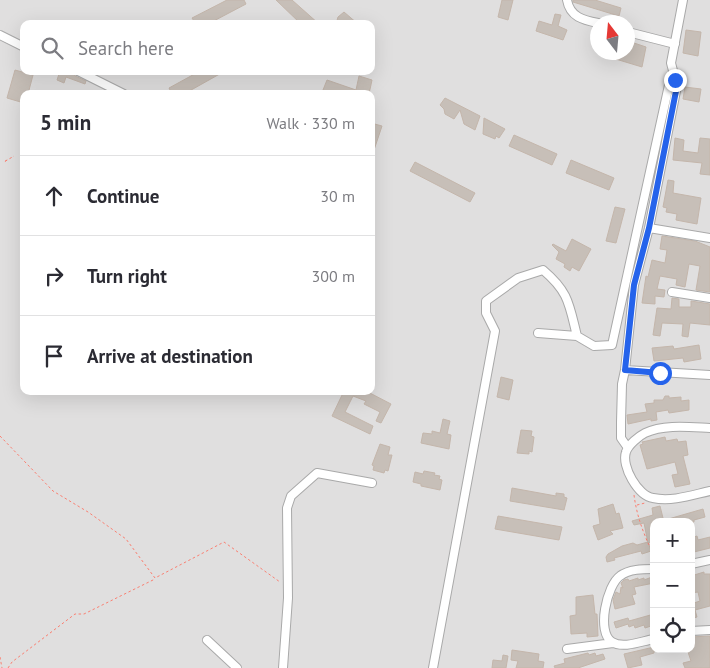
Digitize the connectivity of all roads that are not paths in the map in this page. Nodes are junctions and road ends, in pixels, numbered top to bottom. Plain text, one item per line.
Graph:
1 (567, 0) edge
2 (683, 0) edge
3 (590, 22) edge
4 (635, 34) edge
5 (0, 35) edge
6 (675, 44) junction
7 (20, 45) edge
8 (86, 75) edge
9 (669, 85) dead end
10 (116, 90) edge
11 (649, 228) junction
12 (710, 238) edge
13 (672, 292) dead end
14 (710, 298) edge
15 (538, 333) dead end
16 (577, 336) junction
17 (625, 370) junction
18 (710, 375) edge
19 (710, 428) edge
20 (628, 448) junction
21 (372, 482) dead end
22 (710, 491) edge
23 (710, 560) edge
24 (695, 563) edge
25 (650, 569) edge
26 (710, 630) edge
27 (695, 631) edge
28 (207, 640) dead end
29 (650, 640) edge
30 (613, 643) junction
31 (567, 649) dead end
32 (237, 668) edge
33 (283, 668) edge
34 (432, 668) edge

1 - 3 street
2 - 6 street
4 - 6 street
5 - 7 street
6 - 11 street
8 - 10 street
9 - 16 street
11 - 12 street
11 - 17 street
13 - 14 street
15 - 16 street
16 - 34 street
17 - 18 street
17 - 20 street
19 - 20 street
20 - 22 street
21 - 33 street
23 - 24 street
25 - 30 street
26 - 27 street
28 - 32 street
29 - 30 street
30 - 31 street

